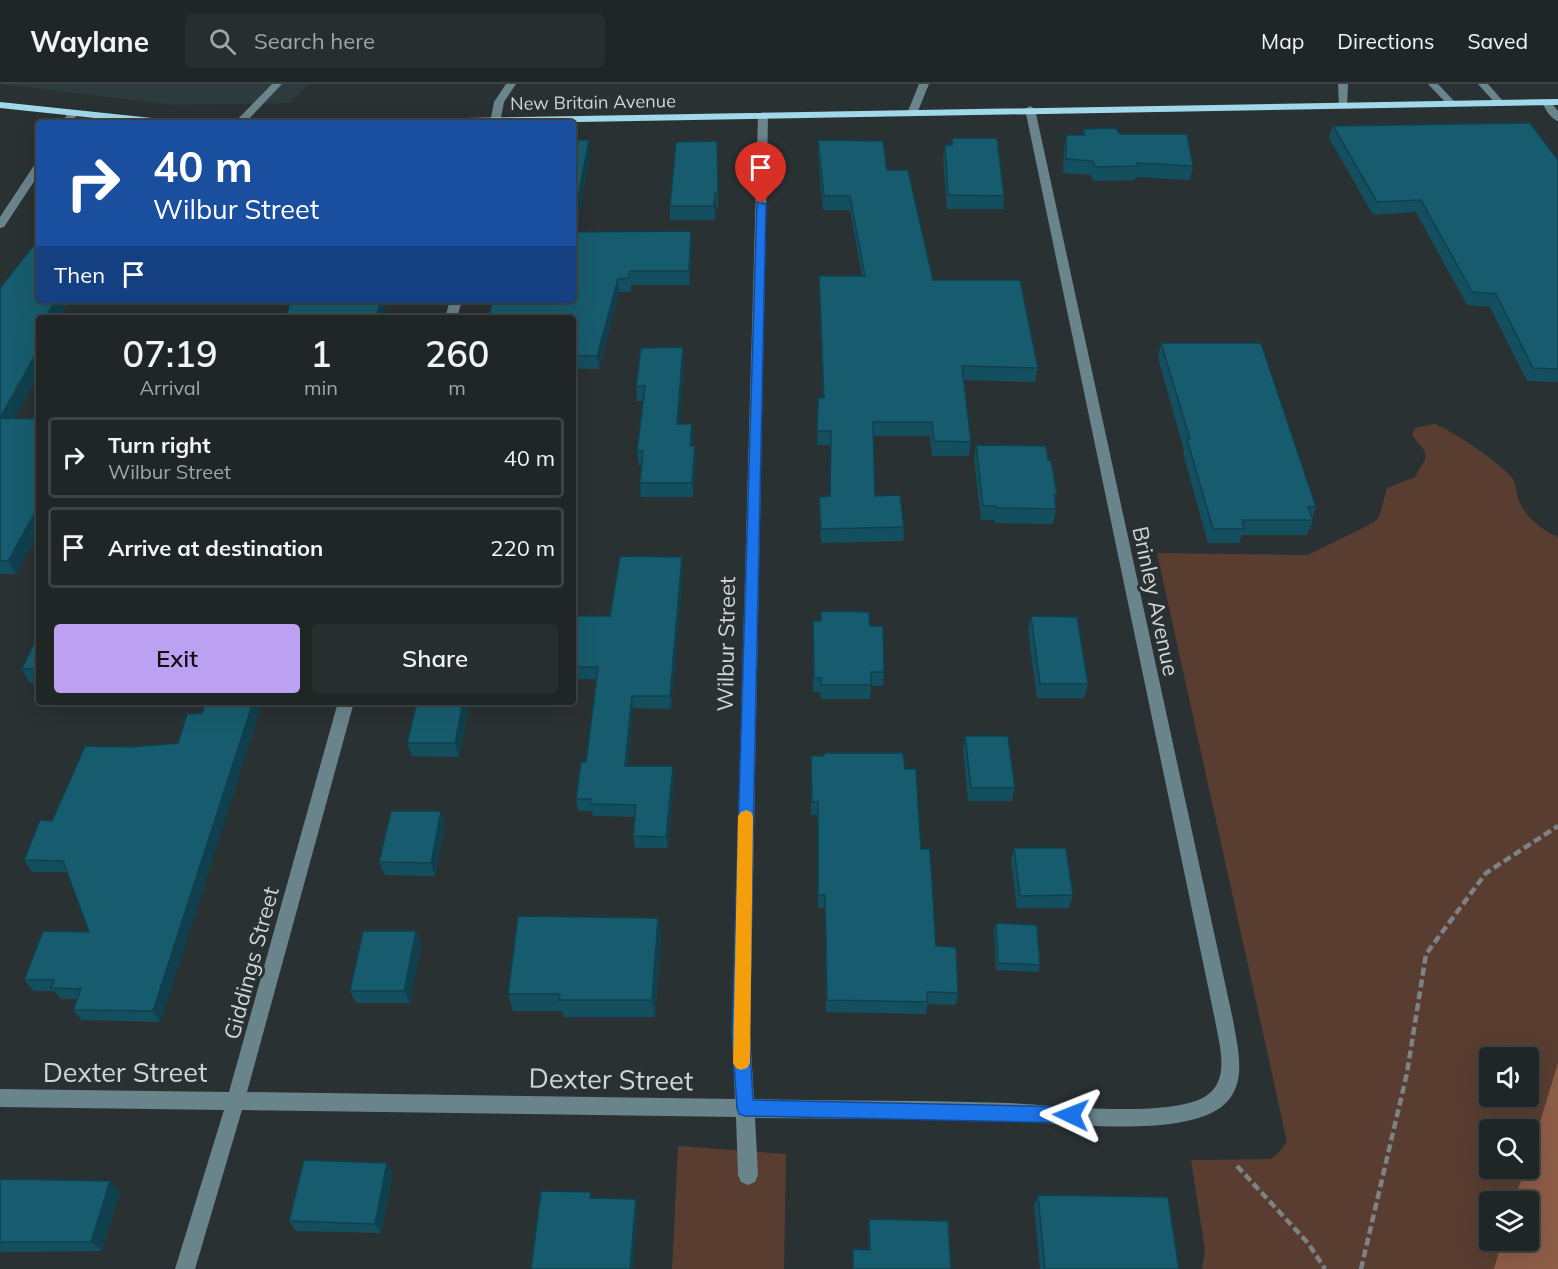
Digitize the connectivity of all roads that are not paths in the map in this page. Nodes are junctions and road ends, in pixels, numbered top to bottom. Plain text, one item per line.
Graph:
1 (277, 84) edge
2 (511, 84) edge
3 (924, 84) edge
4 (1343, 84) edge
5 (1433, 84) edge
6 (1483, 84) edge
7 (1499, 102) junction
8 (1546, 102) junction
9 (1558, 102) edge
10 (1451, 103) junction
11 (0, 105) edge
12 (1344, 105) junction
13 (1030, 109) junction
14 (913, 111) junction
15 (73, 113) junction
16 (763, 115) junction
17 (1558, 118) edge
18 (69, 120) edge
19 (142, 120) edge
20 (242, 120) edge
21 (495, 120) edge
22 (572, 120) edge
23 (36, 171) edge
24 (0, 225) edge
25 (345, 705) edge
26 (0, 1098) edge
27 (236, 1100) junction
28 (1219, 1100) joint
29 (745, 1108) junction
30 (748, 1174) dead end
31 (185, 1269) edge

1 - 20 street
2 - 21 street
3 - 14 street
4 - 12 street
5 - 10 street
6 - 7 street
7 - 8 main road, New Britain Avenue
7 - 10 main road, New Britain Avenue
8 - 9 main road, New Britain Avenue
8 - 17 street
10 - 12 main road, New Britain Avenue
11 - 15 main road
12 - 13 main road, New Britain Avenue
13 - 14 main road, New Britain Avenue
13 - 28 street, Brinley Avenue
14 - 16 main road, New Britain Avenue
15 - 18 street
15 - 19 main road
16 - 22 main road, New Britain Avenue
16 - 29 street, Wilbur Street
23 - 24 street
25 - 27 street, Giddings Street
26 - 27 street, Dexter Street
27 - 29 street, Dexter Street
27 - 31 street, Giddings Street
28 - 29 street, Dexter Street
29 - 30 street, Wilbur Street

